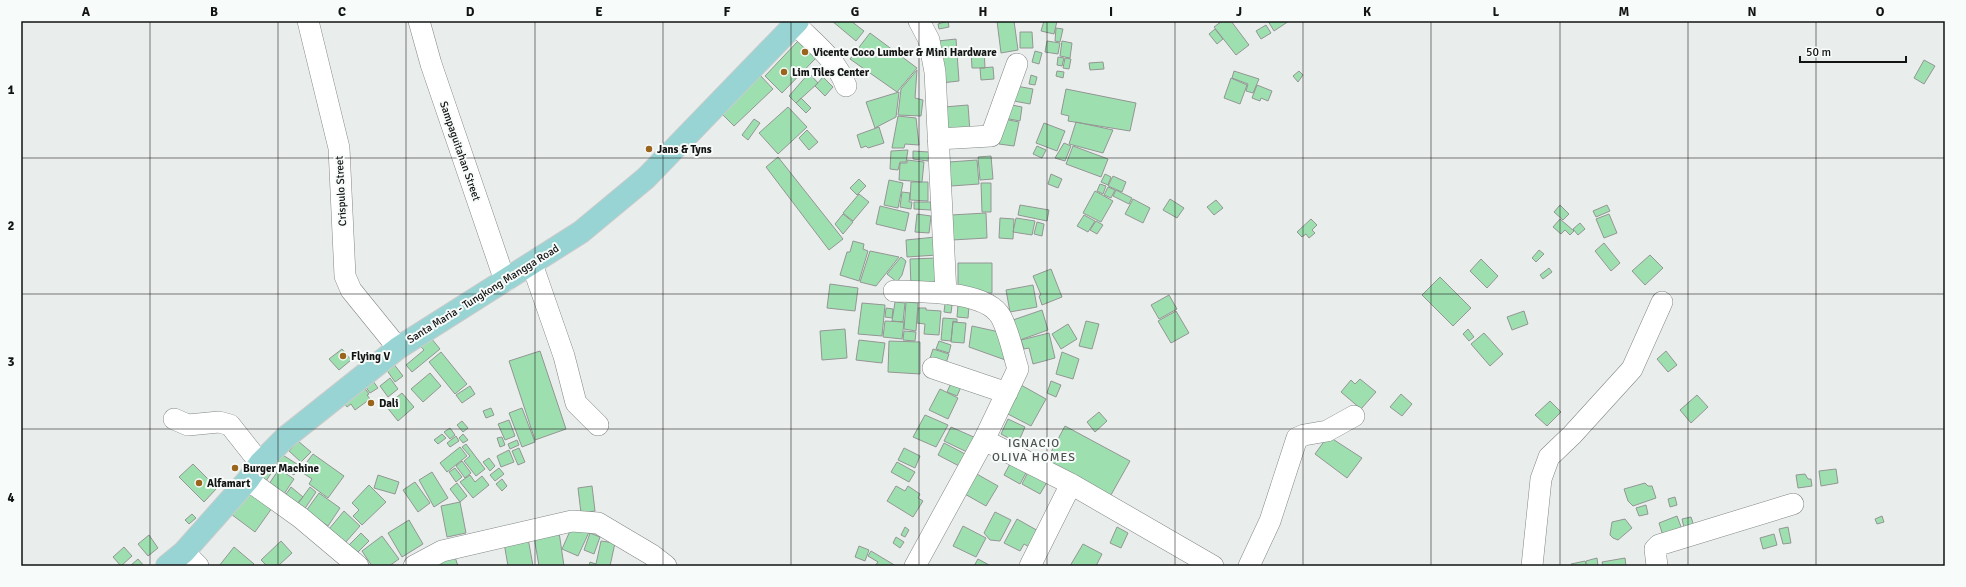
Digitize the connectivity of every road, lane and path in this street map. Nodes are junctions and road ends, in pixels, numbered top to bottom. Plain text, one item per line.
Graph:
1 (308, 21) edge
2 (419, 21) edge
3 (919, 21) edge
4 (796, 22) edge
5 (1017, 64) dead end
6 (846, 86) dead end
7 (938, 139) junction
8 (532, 264) junction
9 (505, 281) junction
10 (894, 291) dead end
11 (946, 294) junction
12 (1662, 302) dead end
13 (398, 348) junction
14 (933, 368) dead end
15 (1007, 393) junction
16 (1354, 416) dead end
17 (174, 419) dead end
18 (598, 425) dead end
19 (984, 440) junction
20 (254, 472) junction
21 (1071, 484) junction
22 (1793, 504) dead end
23 (191, 559) edge
24 (167, 566) edge
25 (358, 566) edge
26 (414, 566) edge
27 (666, 566) edge
28 (915, 566) edge
29 (1030, 566) edge
30 (1213, 566) edge
31 (1249, 566) edge
32 (1532, 566) edge
33 (1657, 566) edge

1 - 13 street, Crispulo Street
2 - 9 street, Sampaguitahan Street
3 - 7 street
4 - 6 street
4 - 8 main road, Santa Maria - Tungkong Mangga Road
5 - 7 street
7 - 11 street
8 - 9 main road, Santa Maria - Tungkong Mangga Road
8 - 18 street
9 - 13 main road, Santa Maria - Tungkong Mangga Road
10 - 11 street
11 - 15 street
12 - 32 street
13 - 20 main road, Santa Maria - Tungkong Mangga Road
14 - 15 street
15 - 19 street
16 - 31 street
17 - 20 street
19 - 21 street
19 - 28 street
20 - 23 main road, Santa Maria - Tungkong Mangga Road
20 - 25 street
21 - 29 street
21 - 30 street
22 - 33 street
23 - 24 main road, Santa Maria - Tungkong Mangga Road
26 - 27 street

